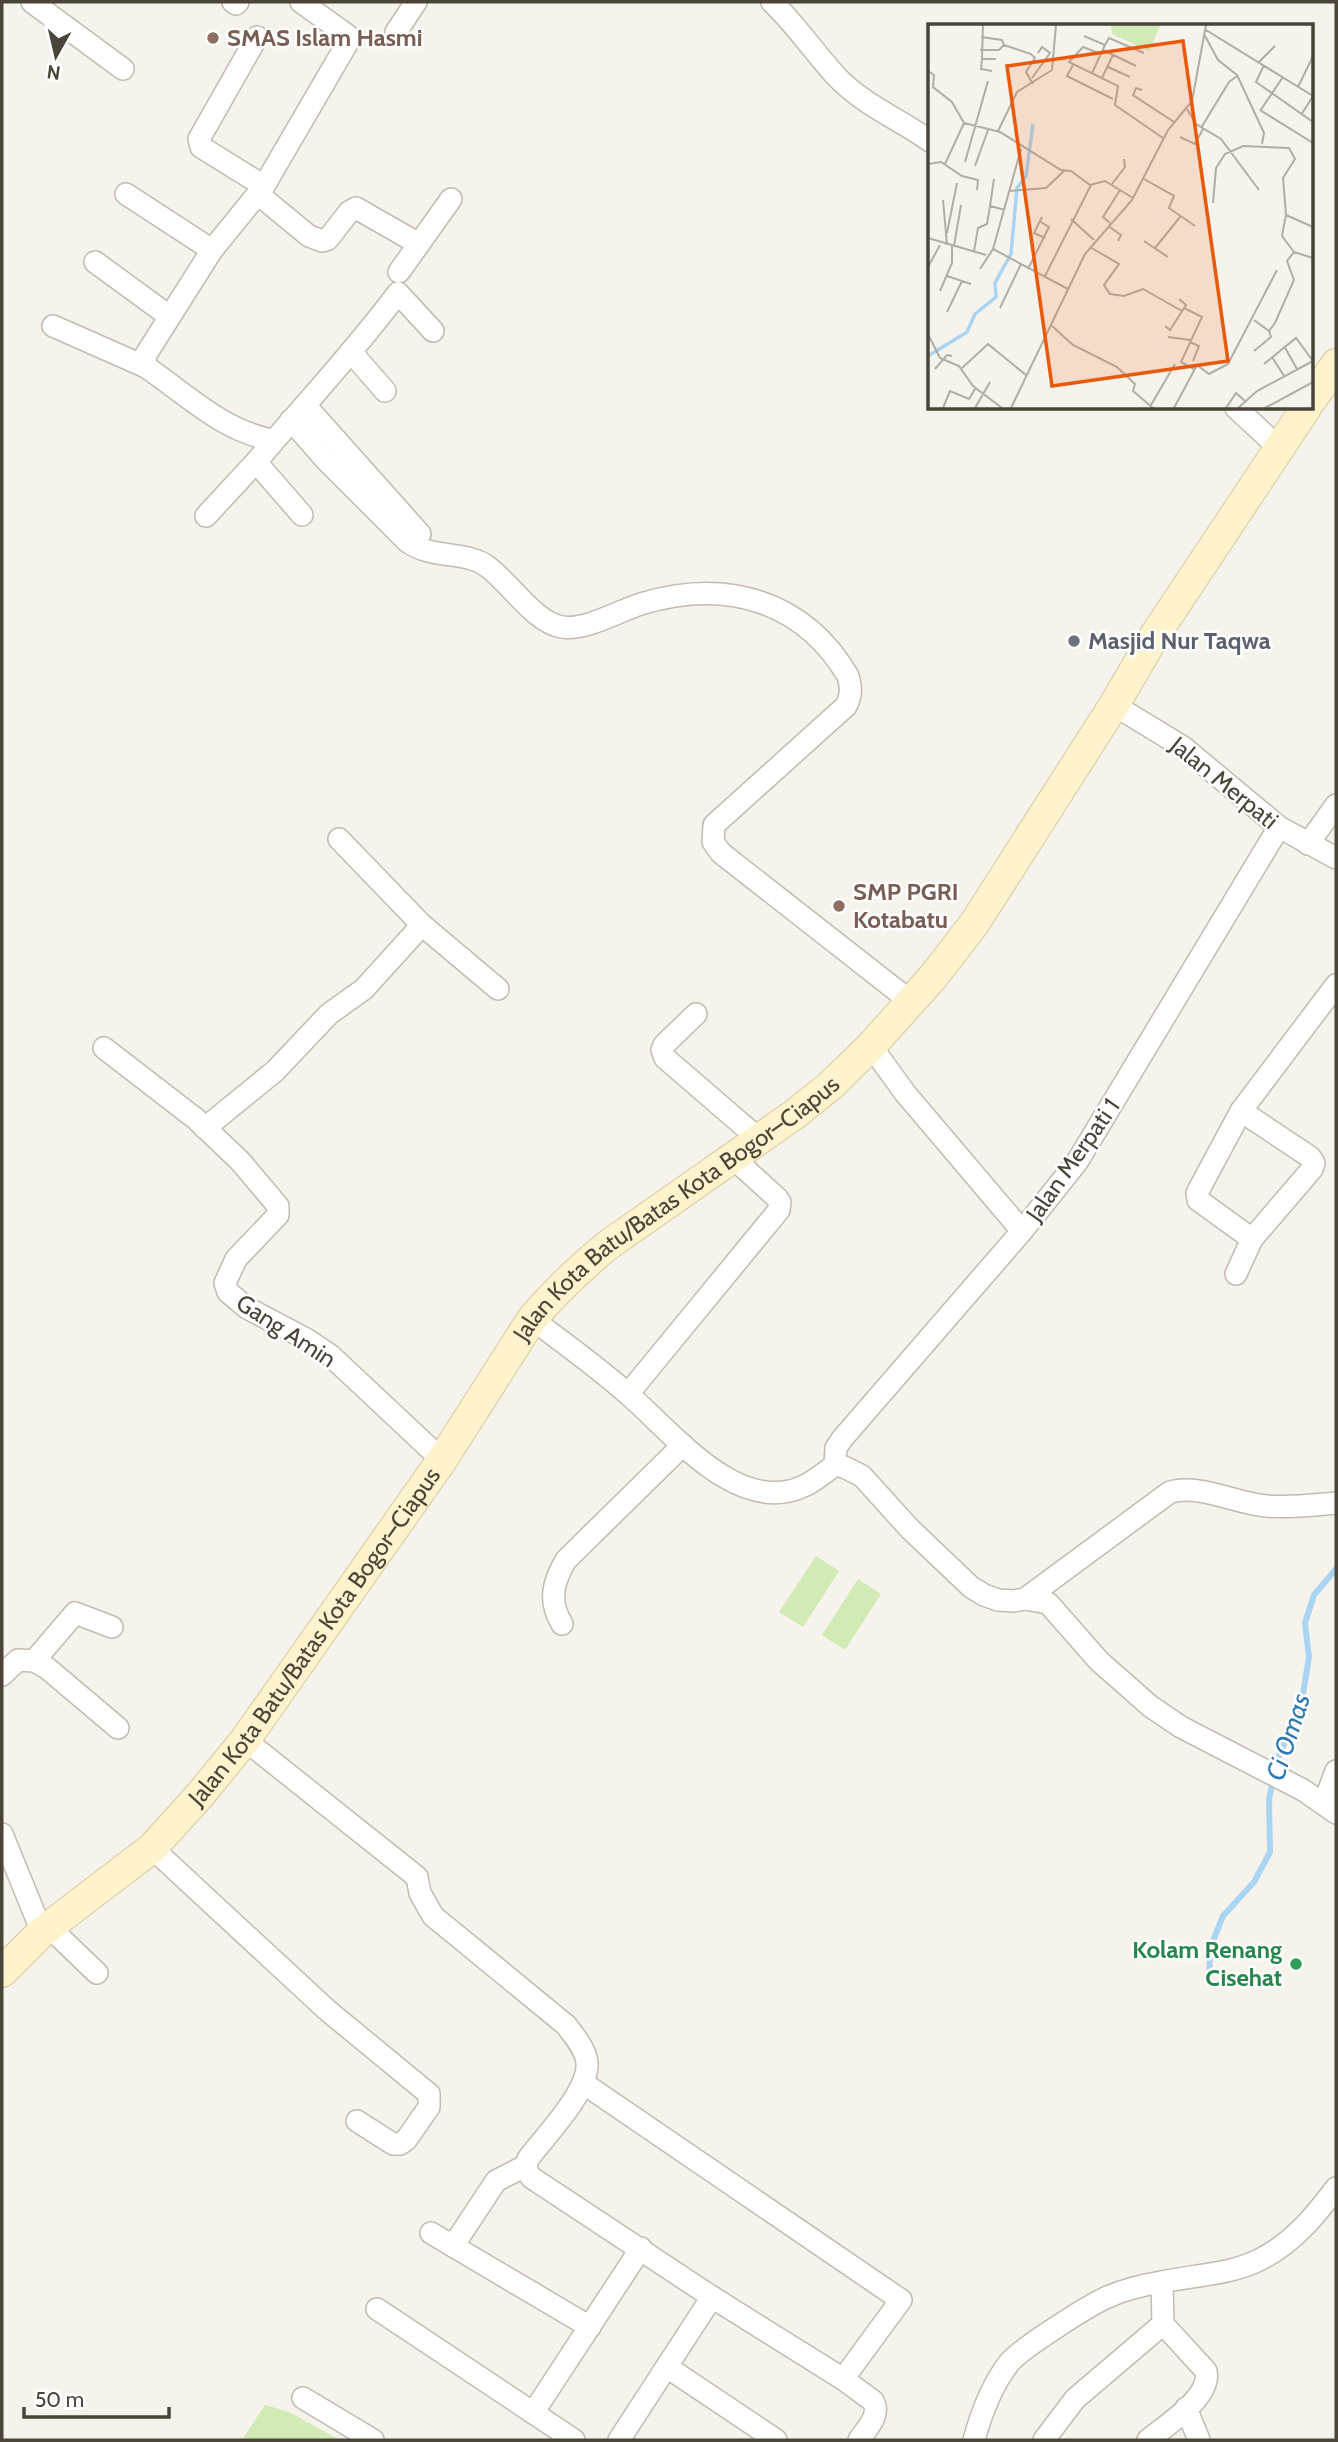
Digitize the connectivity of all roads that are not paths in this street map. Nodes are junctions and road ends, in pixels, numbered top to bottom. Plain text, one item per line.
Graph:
1 (32, 2) edge
2 (301, 2) edge
3 (415, 2) edge
4 (772, 2) edge
5 (396, 32) dead end
6 (257, 37) dead end
7 (124, 69) dead end
8 (928, 140) edge
9 (261, 190) junction
10 (126, 194) dead end
11 (451, 199) dead end
12 (419, 244) junction
13 (212, 250) junction
14 (95, 262) dead end
15 (399, 272) dead end
16 (169, 316) junction
17 (52, 326) dead end
18 (433, 331) dead end
19 (352, 353) junction
20 (1336, 364) edge
21 (146, 367) junction
22 (385, 391) dead end
23 (1314, 396) edge
24 (1238, 410) edge
25 (1305, 410) edge
26 (298, 412) junction
27 (274, 440) junction
28 (1278, 447) junction
29 (256, 463) junction
30 (302, 515) dead end
31 (206, 516) dead end
32 (420, 534) dead end
33 (1114, 705) junction
34 (1336, 805) edge
35 (1279, 827) junction
36 (339, 839) dead end
37 (1308, 844) junction
38 (1336, 858) edge
39 (422, 925) junction
40 (1336, 985) edge
41 (498, 989) dead end
42 (910, 1002) junction
43 (696, 1014) dead end
44 (871, 1046) junction
45 (104, 1048) dead end
46 (1241, 1111) junction
47 (205, 1128) junction
48 (759, 1139) junction
49 (732, 1157) junction
50 (1022, 1231) junction
51 (1252, 1239) junction
52 (1236, 1273) dead end
53 (532, 1319) junction
54 (628, 1394) junction
55 (683, 1445) junction
56 (442, 1460) junction
57 (835, 1465) junction
58 (1336, 1503) edge
59 (1026, 1599) junction
60 (562, 1625) dead end
61 (112, 1627) dead end
62 (34, 1661) junction
63 (2, 1673) edge
64 (118, 1728) dead end
65 (245, 1740) junction
66 (1336, 1771) edge
67 (1330, 1808) edge
68 (2, 1834) edge
69 (152, 1848) junction
70 (45, 1930) junction
71 (2, 1972) edge
72 (97, 1973) dead end
73 (583, 2083) junction
74 (357, 2121) dead end
75 (525, 2166) junction
76 (1336, 2188) edge
77 (431, 2233) dead end
78 (453, 2246) junction
79 (641, 2248) junction
80 (1162, 2282) junction
81 (712, 2297) junction
82 (377, 2309) dead end
83 (1163, 2323) junction
84 (590, 2328) junction
85 (667, 2367) junction
86 (843, 2379) junction
87 (303, 2398) dead end
88 (1186, 2408) junction
89 (533, 2413) junction
90 (629, 2437) edge
91 (373, 2440) edge
92 (574, 2440) edge
93 (776, 2440) edge
94 (859, 2440) edge
95 (974, 2440) edge
96 (1044, 2440) edge
97 (1148, 2440) edge
98 (1199, 2440) edge

1 - 7 street
2 - 9 street
3 - 5 street
4 - 8 street
6 - 9 street
9 - 12 street
9 - 13 street
10 - 13 street
11 - 12 street
12 - 15 street
13 - 16 street
14 - 16 street
16 - 21 street
17 - 21 street
18 - 19 street
19 - 22 street
19 - 26 street
20 - 23 main road
21 - 27 street
24 - 28 street
25 - 28 main road, Jalan Kota Batu/Batas Kota Bogor–Ciapus
26 - 27 street
26 - 32 street
26 - 42 street
27 - 29 street
28 - 33 main road, Jalan Kota Batu/Batas Kota Bogor–Ciapus
29 - 30 street
29 - 31 street
33 - 35 street, Jalan Merpati
33 - 42 main road, Jalan Kota Batu/Batas Kota Bogor–Ciapus
34 - 37 street
35 - 37 street, Jalan Merpati
35 - 50 street, Jalan Merpati 1
36 - 39 street
37 - 38 street, Jalan Merpati
39 - 41 street
39 - 47 street
40 - 46 street
42 - 44 main road, Jalan Kota Batu/Batas Kota Bogor–Ciapus
43 - 48 street
44 - 48 main road, Jalan Kota Batu/Batas Kota Bogor–Ciapus
44 - 50 street
45 - 47 street, Gang Amin
46 - 51 street
46 - 51 street
47 - 56 street, Gang Amin
48 - 49 main road, Jalan Kota Batu/Batas Kota Bogor–Ciapus
49 - 53 main road, Jalan Kota Batu/Batas Kota Bogor–Ciapus
49 - 54 street
50 - 57 street, Jalan Merpati 1
51 - 52 street
53 - 54 street
53 - 56 main road, Jalan Kota Batu/Batas Kota Bogor–Ciapus
54 - 55 street
55 - 57 street
55 - 60 street
56 - 65 main road, Jalan Kota Batu/Batas Kota Bogor–Ciapus
57 - 59 street
58 - 59 street
59 - 67 street
61 - 62 street
62 - 63 street
62 - 64 street
65 - 69 main road, Jalan Kota Batu/Batas Kota Bogor–Ciapus
65 - 73 street
66 - 67 street
68 - 70 street
69 - 70 main road, Jalan Kota Batu/Batas Kota Bogor–Ciapus
69 - 74 street
70 - 71 main road, Jalan Kota Batu/Batas Kota Bogor–Ciapus
70 - 72 street
73 - 75 street
73 - 86 street
75 - 78 street
75 - 79 street
76 - 80 street
77 - 78 street
78 - 84 street
79 - 81 street
79 - 84 street
80 - 83 street
80 - 95 street
81 - 85 street
81 - 86 street
82 - 89 street
83 - 88 street
83 - 96 street
84 - 89 street
85 - 90 street
85 - 93 street
86 - 94 street
87 - 91 street
88 - 97 street
88 - 98 street
89 - 92 street

